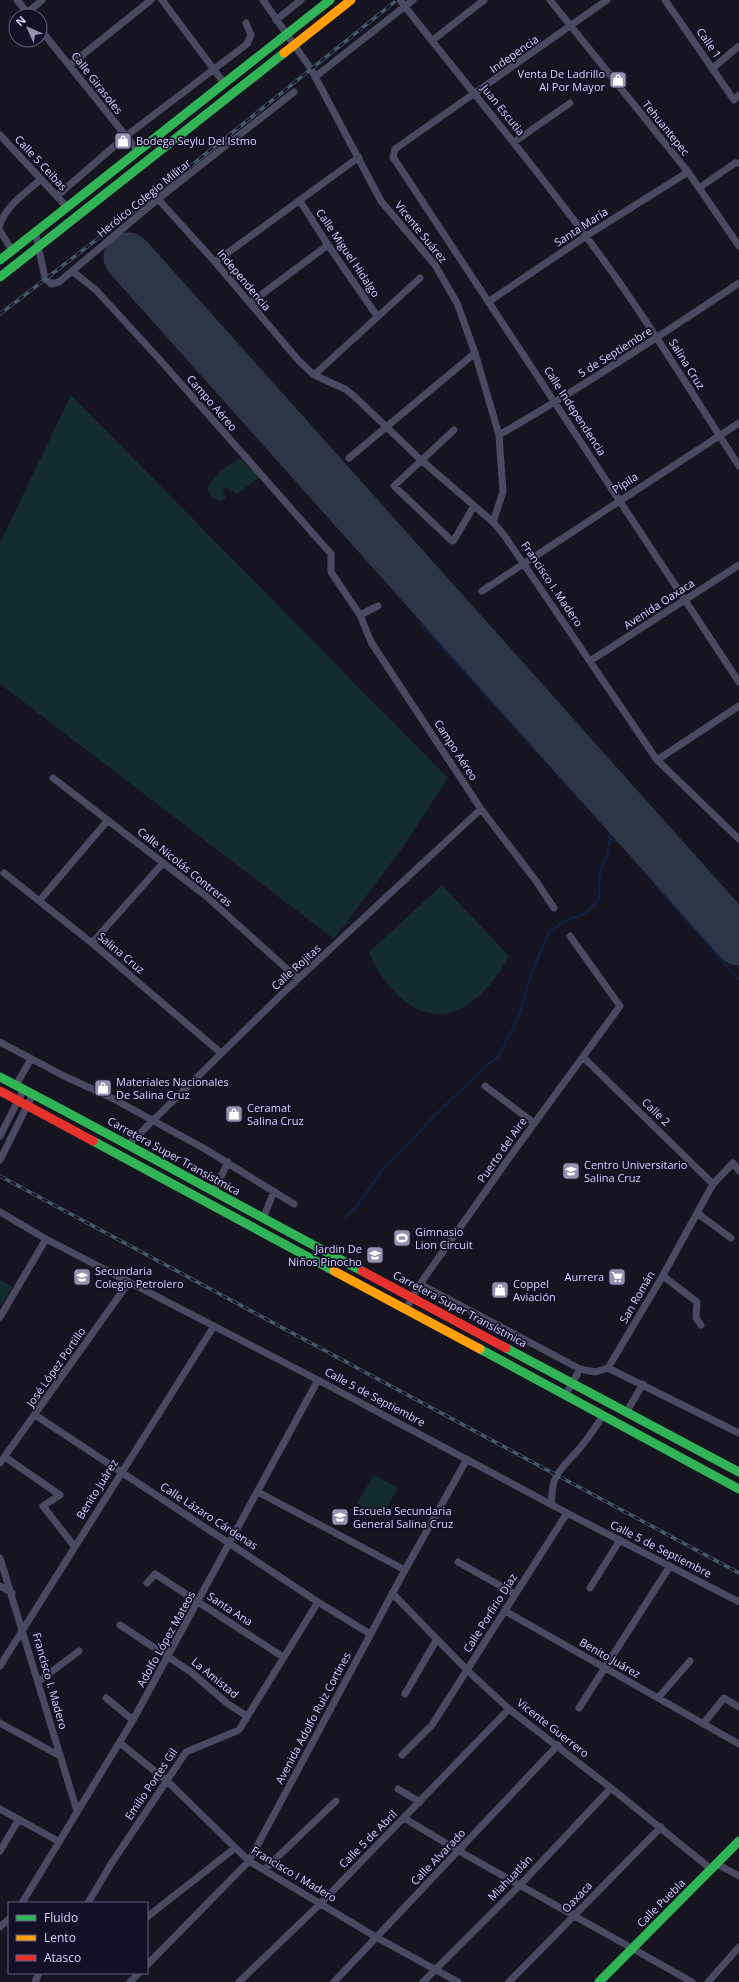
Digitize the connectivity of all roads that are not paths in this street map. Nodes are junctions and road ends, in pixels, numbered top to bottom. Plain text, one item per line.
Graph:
1 (42, 0) edge
2 (151, 0) edge
3 (162, 0) edge
4 (263, 0) edge
5 (301, 0) edge
6 (330, 0) edge
7 (351, 0) edge
8 (400, 0) edge
9 (414, 0) edge
10 (484, 0) edge
11 (550, 0) edge
12 (607, 0) edge
13 (665, 0) edge
14 (405, 6) junction
15 (35, 8) edge
16 (276, 20) junction
17 (246, 23) dead end
18 (571, 27) junction
19 (286, 34) junction
20 (48, 39) edge
21 (433, 40) junction
22 (295, 44) junction
23 (739, 46) edge
24 (70, 65) junction
25 (713, 68) junction
26 (214, 70) junction
27 (315, 76) junction
28 (224, 83) junction
29 (294, 92) dead end
30 (476, 94) junction
31 (737, 98) edge
32 (570, 103) dead end
33 (126, 136) junction
34 (1, 140) edge
35 (514, 142) junction
36 (138, 151) junction
37 (393, 153) joint
38 (359, 157) junction
39 (739, 163) edge
40 (688, 172) junction
41 (41, 179) junction
42 (699, 188) junction
43 (57, 196) junction
44 (158, 200) junction
45 (300, 201) junction
46 (66, 206) junction
47 (0, 224) edge
48 (35, 231) junction
49 (0, 234) edge
50 (586, 236) junction
51 (328, 246) junction
52 (739, 246) edge
53 (38, 247) junction
54 (12, 250) junction
55 (0, 260) edge
56 (215, 262) junction
57 (72, 271) junction
58 (0, 277) edge
59 (420, 278) dead end
60 (739, 283) edge
61 (488, 302) junction
62 (250, 303) junction
63 (377, 316) junction
64 (657, 338) junction
65 (475, 353) junction
66 (314, 375) junction
67 (556, 402) junction
68 (739, 423) edge
69 (386, 426) junction
70 (454, 430) dead end
71 (499, 435) junction
72 (719, 436) junction
73 (349, 458) dead end
74 (421, 460) junction
75 (739, 466) edge
76 (620, 500) junction
77 (474, 506) junction
78 (493, 522) junction
79 (525, 564) junction
80 (739, 565) edge
81 (482, 591) dead end
82 (686, 599) junction
83 (378, 606) dead end
84 (360, 615) junction
85 (590, 661) junction
86 (739, 682) edge
87 (739, 706) edge
88 (657, 760) junction
89 (53, 778) dead end
90 (482, 809) junction
91 (108, 820) junction
92 (737, 834) edge
93 (163, 863) junction
94 (4, 873) dead end
95 (40, 900) junction
96 (554, 908) dead end
97 (570, 936) dead end
98 (92, 943) junction
99 (298, 979) junction
100 (0, 1042) edge
101 (221, 1053) junction
102 (583, 1057) junction
103 (31, 1059) junction
104 (0, 1077) edge
105 (485, 1086) dead end
106 (20, 1087) junction
107 (0, 1091) edge
108 (33, 1094) junction
109 (18, 1101) junction
110 (28, 1106) junction
111 (153, 1122) junction
112 (534, 1123) junction
113 (0, 1136) edge
114 (129, 1144) junction
115 (0, 1160) edge
116 (228, 1162) junction
117 (739, 1171) edge
118 (713, 1184) junction
119 (214, 1191) junction
120 (274, 1191) junction
121 (294, 1204) dead end
122 (0, 1212) edge
123 (697, 1213) junction
124 (263, 1219) junction
125 (731, 1238) dead end
126 (46, 1239) junction
127 (663, 1276) junction
128 (129, 1282) junction
129 (420, 1284) junction
130 (412, 1298) junction
131 (406, 1309) junction
132 (0, 1317) edge
133 (701, 1325) dead end
134 (214, 1326) junction
135 (608, 1368) junction
136 (580, 1369) junction
137 (318, 1380) junction
138 (572, 1383) junction
139 (643, 1384) junction
140 (565, 1396) junction
141 (627, 1411) junction
142 (35, 1415) junction
143 (603, 1416) junction
144 (738, 1430) edge
145 (5, 1457) junction
146 (467, 1459) junction
147 (0, 1463) edge
148 (121, 1471) junction
149 (739, 1472) edge
150 (739, 1489) edge
151 (258, 1492) junction
152 (552, 1505) junction
153 (567, 1513) junction
154 (620, 1540) junction
155 (230, 1542) junction
156 (74, 1546) junction
157 (0, 1558) edge
158 (458, 1562) dead end
159 (670, 1566) junction
160 (405, 1570) junction
161 (147, 1583) dead end
162 (0, 1586) edge
163 (590, 1588) dead end
164 (12, 1593) junction
165 (392, 1594) junction
166 (515, 1594) junction
167 (199, 1602) junction
168 (318, 1602) junction
169 (739, 1602) edge
170 (505, 1611) junction
171 (120, 1625) dead end
172 (23, 1629) junction
173 (370, 1634) junction
174 (437, 1639) junction
175 (80, 1651) dead end
176 (169, 1656) junction
177 (283, 1657) junction
178 (690, 1661) dead end
179 (0, 1666) edge
180 (606, 1668) junction
181 (467, 1670) junction
182 (38, 1682) junction
183 (405, 1694) dead end
184 (106, 1698) dead end
185 (658, 1698) junction
186 (739, 1707) edge
187 (509, 1708) junction
188 (579, 1708) dead end
189 (247, 1716) junction
190 (133, 1720) junction
191 (0, 1723) edge
192 (704, 1724) junction
193 (120, 1743) junction
194 (739, 1744) edge
195 (558, 1746) junction
196 (402, 1754) dead end
197 (60, 1756) junction
198 (167, 1781) junction
199 (611, 1788) junction
200 (398, 1789) dead end
201 (336, 1801) dead end
202 (420, 1802) junction
203 (0, 1809) edge
204 (77, 1811) junction
205 (404, 1818) junction
206 (19, 1819) junction
207 (661, 1827) junction
208 (739, 1840) edge
209 (58, 1842) junction
210 (234, 1848) junction
211 (0, 1851) edge
212 (459, 1851) junction
213 (249, 1861) junction
214 (714, 1867) junction
215 (264, 1870) junction
216 (739, 1876) edge
217 (520, 1885) junction
218 (23, 1902) edge
219 (89, 1902) edge
220 (321, 1903) junction
221 (574, 1916) junction
222 (148, 1917) edge
223 (8, 1920) edge
224 (0, 1927) edge
225 (376, 1937) junction
226 (739, 1946) edge
227 (633, 1948) junction
228 (148, 1964) edge
229 (435, 1970) junction
230 (138, 1974) edge
231 (130, 1982) edge
232 (239, 1982) edge
233 (334, 1982) edge
234 (423, 1982) edge
235 (458, 1982) edge
236 (509, 1982) edge
237 (599, 1982) edge
238 (692, 1982) edge
239 (708, 1982) edge

1 - 15 street
2 - 24 street
3 - 26 street
4 - 16 street, Vicente Suárez
5 - 16 street
6 - 19 main road
7 - 22 main road
8 - 14 street, Juan Escutia
9 - 14 street
10 - 21 street
11 - 18 street, Tehuantepec
12 - 18 street, Indepencia
13 - 25 street, Calle 1
14 - 21 street, Juan Escutia
14 - 27 street
16 - 19 street, Vicente Suárez
17 - 26 street
18 - 30 street, Indepencia
18 - 40 street, Tehuantepec
19 - 22 street, Vicente Suárez
19 - 28 main road
20 - 24 street, Calle Girasoles
21 - 30 street, Juan Escutia
22 - 27 street, Vicente Suárez
22 - 53 main road
23 - 25 street
24 - 33 street, Calle Girasoles
25 - 31 street, Calle 1
26 - 28 street
26 - 33 street
27 - 38 street, Vicente Suárez
28 - 36 main road
29 - 44 street, Heróico Colegio Militar
30 - 35 street, Juan Escutia
30 - 37 street, Indepencia
32 - 35 street
33 - 36 street, Calle Girasoles
33 - 43 street
34 - 41 street, Calle 5 Ceibas
35 - 50 street, Juan Escutia
36 - 46 main road
37 - 61 street, Calle Independencia
38 - 45 street
38 - 65 street, Vicente Suárez
39 - 42 street
40 - 42 street, Tehuantepec
40 - 50 street, Santa María
41 - 43 street, Calle 5 Ceibas
41 - 47 street
42 - 52 street, Tehuantepec
43 - 46 street, Calle 5 Ceibas
44 - 56 street, Independencia
44 - 57 street, Heróico Colegio Militar
45 - 51 street, Calle Miguel Hidalgo
45 - 56 street
46 - 48 main road
48 - 53 street, Heróico Colegio Militar
48 - 54 main road
49 - 54 street
50 - 61 street, Santa María
50 - 64 street, Salina Cruz
51 - 62 street
51 - 63 street, Calle Miguel Hidalgo
53 - 57 street, Heróico Colegio Militar
53 - 58 main road
54 - 55 main road
56 - 62 street, Independencia
57 - 84 street, Campo Aéreo
59 - 63 street
60 - 64 street, 5 de Septiembre
61 - 67 street, Calle Independencia
62 - 66 street, Independencia
63 - 66 street
64 - 67 street, 5 de Septiembre
64 - 72 street, Salina Cruz
65 - 69 street
65 - 71 street, Vicente Suárez
66 - 69 street, Francisco I. Madero
67 - 71 street, 5 de Septiembre
67 - 76 street, Calle Independencia
68 - 72 street, Pípila
69 - 73 street
69 - 74 street, Francisco I. Madero
70 - 74 street
71 - 78 street, Vicente Suárez
72 - 75 street, Salina Cruz
72 - 76 street, Pípila
74 - 77 street, Francisco I. Madero
74 - 77 street
76 - 79 street, Pípila
76 - 82 street, Calle Independencia
77 - 78 street, Francisco I. Madero
78 - 79 street, Francisco I. Madero
79 - 81 street, Pípila
79 - 85 street, Francisco I. Madero
80 - 82 street, Avenida Oaxaca
82 - 85 street, Avenida Oaxaca
82 - 86 street, Calle Independencia
83 - 84 street
84 - 90 street, Campo Aéreo
85 - 88 street, Francisco I. Madero
87 - 88 street
88 - 92 street, Francisco I. Madero
89 - 91 street, Calle Nicolás Contreras
90 - 96 street, Campo Aéreo
90 - 99 street, Calle Rojitas
91 - 93 street, Calle Nicolás Contreras
91 - 95 street
93 - 98 street
93 - 99 street, Calle Nicolás Contreras
94 - 95 street, Salina Cruz
95 - 98 street, Salina Cruz
97 - 102 street, Puerto del Aire
98 - 101 street, Salina Cruz
99 - 101 street, Calle Rojitas
100 - 103 street
101 - 111 street, Calle Rojitas
102 - 112 street, Puerto del Aire
102 - 118 street, Calle 2
103 - 106 street
103 - 111 street
104 - 106 main road, Carretera Super Transístmica
105 - 112 street
106 - 108 main road, Carretera Super Transístmica
106 - 109 street
107 - 109 main road
108 - 110 street
108 - 114 main road, Carretera Super Transístmica
109 - 110 main road
109 - 113 street
110 - 115 street
110 - 131 main road
111 - 114 street, Calle Rojitas
111 - 116 street
112 - 129 street, Puerto del Aire
114 - 119 main road, Carretera Super Transístmica
116 - 119 street
116 - 120 street
117 - 118 street, San Román
118 - 123 street, San Román
119 - 124 main road, Carretera Super Transístmica
120 - 121 street
120 - 124 street
122 - 126 street, Calle 5 de Septiembre
123 - 125 street
123 - 127 street, San Román
124 - 130 main road, Carretera Super Transístmica
126 - 128 street, Calle 5 de Septiembre
126 - 132 street
127 - 133 street
127 - 135 street, San Román
128 - 134 street, Calle 5 de Septiembre
128 - 142 street, José López Portillo
129 - 130 street, Puerto del Aire
129 - 136 street
130 - 131 street, Puerto del Aire
130 - 138 main road, Carretera Super Transístmica
131 - 140 main road
134 - 137 street, Calle 5 de Septiembre
134 - 148 street, Benito Juárez
135 - 136 street
135 - 139 street
136 - 138 street
137 - 146 street, Calle 5 de Septiembre
137 - 151 street, Adolfo López Mateos
138 - 140 street
138 - 141 main road, Carretera Super Transístmica
139 - 141 street
139 - 144 street
140 - 143 main road
141 - 149 main road, Carretera Super Transístmica
142 - 145 street, José López Portillo
142 - 148 street, Calle Lázaro Cárdenas
143 - 150 main road
143 - 152 street
145 - 147 street, José López Portillo
145 - 156 street
146 - 152 street, Calle 5 de Septiembre
146 - 160 street, Avenida Adolfo Ruiz Cortines
148 - 155 street, Calle Lázaro Cárdenas
148 - 156 street, Benito Juárez
151 - 155 street, Adolfo López Mateos
151 - 160 street
152 - 153 street, Calle 5 de Septiembre
153 - 154 street, Calle 5 de Septiembre
153 - 166 street, Calle Porfirio Díaz
154 - 159 street, Calle 5 de Septiembre
154 - 163 street
155 - 167 street, Adolfo López Mateos
155 - 168 street, Calle Lázaro Cárdenas
156 - 172 street, Benito Juárez
157 - 164 street, Francisco I. Madero
158 - 166 street
159 - 169 street, Calle 5 de Septiembre
159 - 180 street
160 - 165 street, Avenida Adolfo Ruiz Cortines
161 - 167 street, Santa Ana
162 - 164 street
164 - 172 street, Francisco I. Madero
165 - 173 street, Avenida Adolfo Ruiz Cortines
165 - 174 street, Vicente Guerrero
166 - 170 street, Calle Porfirio Díaz
167 - 176 street, Adolfo López Mateos
167 - 177 street, Santa Ana
168 - 173 street, Calle Lázaro Cárdenas
168 - 177 street, Emilio Portes Gil
170 - 180 street, Benito Juárez
170 - 181 street, Calle Porfirio Díaz
171 - 176 street, La Amistad
172 - 179 street, Benito Juárez
172 - 182 street, Francisco I. Madero
173 - 213 street, Avenida Adolfo Ruiz Cortines
174 - 181 street, Vicente Guerrero
174 - 183 street
175 - 182 street
176 - 189 street, La Amistad
176 - 190 street, Adolfo López Mateos
177 - 189 street, Emilio Portes Gil
178 - 185 street
180 - 185 street, Benito Juárez
180 - 188 street
181 - 187 street, Vicente Guerrero
181 - 196 street, Calle Porfirio Díaz
182 - 197 street, Francisco I. Madero
184 - 190 street
185 - 192 street, Benito Juárez
186 - 192 street
187 - 195 street, Vicente Guerrero
187 - 202 street, Calle 5 de Abril
189 - 198 street, Emilio Portes Gil
190 - 193 street, Adolfo López Mateos
191 - 197 street
192 - 194 street, Benito Juárez
193 - 198 street, Francisco I Madero
193 - 204 street, Adolfo López Mateos
195 - 199 street, Vicente Guerrero
195 - 212 street, Calle Alvarado
197 - 204 street, Francisco I. Madero
198 - 210 street, Francisco I Madero
198 - 219 street, Emilio Portes Gil
199 - 207 street, Vicente Guerrero
199 - 217 street, Miahuatlán
200 - 202 street
201 - 215 street
202 - 205 street, Calle 5 de Abril
203 - 206 street
204 - 209 street, Adolfo López Mateos
205 - 212 street
205 - 220 street, Calle 5 de Abril
206 - 209 street
206 - 211 street
207 - 214 street, Vicente Guerrero
207 - 221 street, Oaxaca
208 - 214 main road, Calle Puebla
209 - 218 street, Adolfo López Mateos
210 - 213 street, Francisco I Madero
210 - 222 street
212 - 217 street
212 - 225 street, Calle Alvarado
213 - 215 street, Francisco I Madero
213 - 228 street, Avenida Adolfo Ruiz Cortines
214 - 216 street, Vicente Guerrero
214 - 227 main road, Calle Puebla
215 - 220 street, Francisco I Madero
217 - 221 street
217 - 229 street, Miahuatlán
220 - 225 street, Francisco I Madero
220 - 232 street, Calle 5 de Abril
221 - 227 street
221 - 236 street, Oaxaca
223 - 224 street
225 - 229 street, Francisco I Madero
225 - 233 street, Calle Alvarado
226 - 239 street
227 - 237 main road, Calle Puebla
227 - 238 street
229 - 234 street, Miahuatlán
229 - 235 street, Francisco I Madero
230 - 231 street

